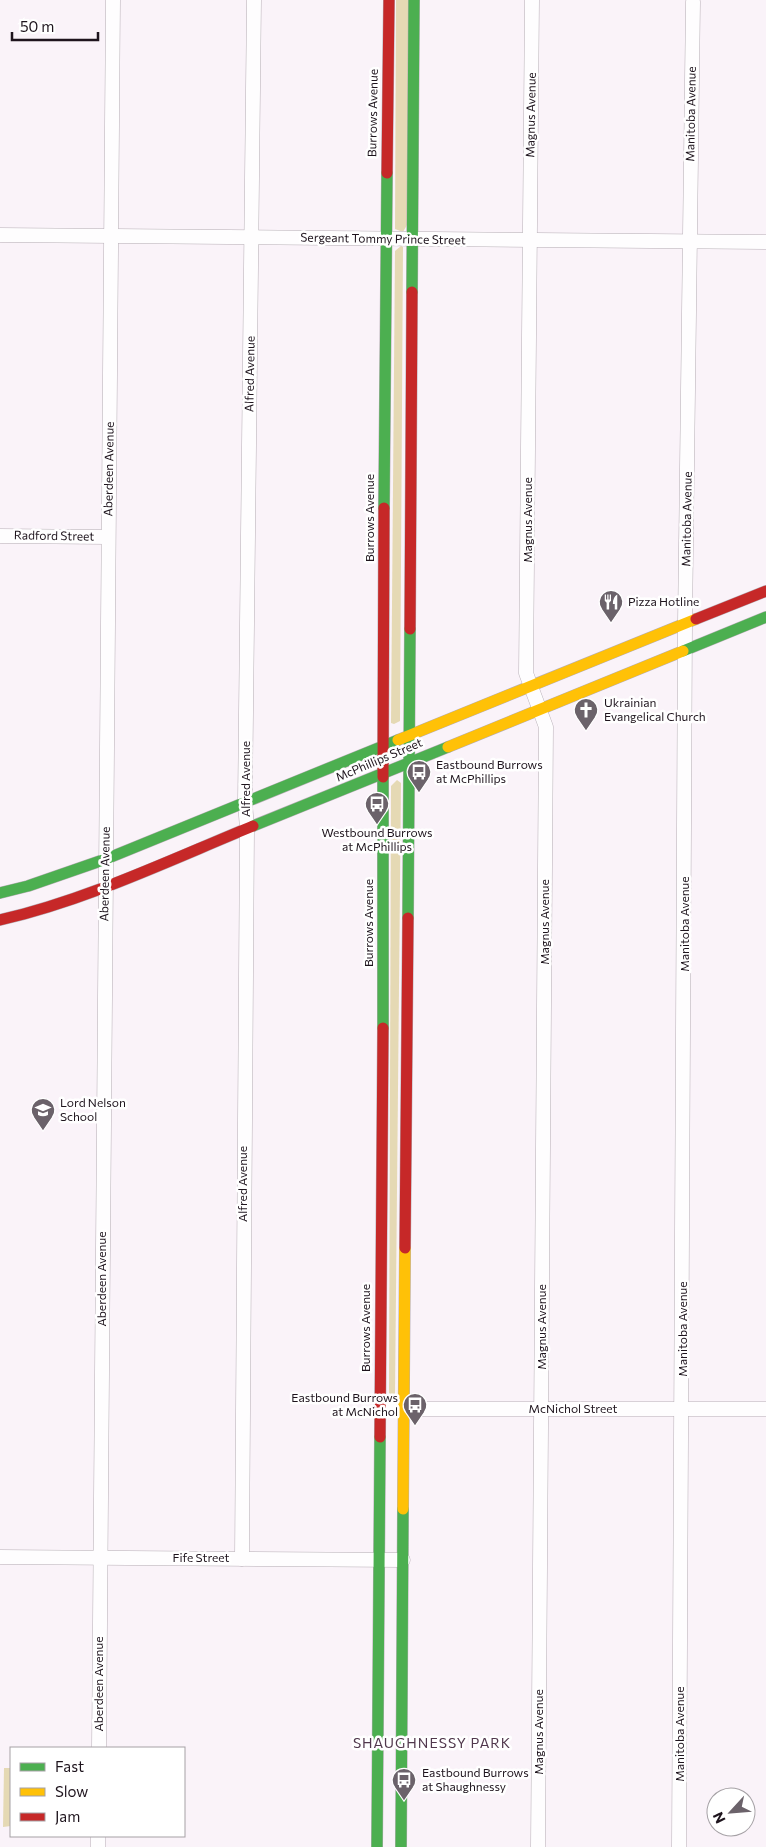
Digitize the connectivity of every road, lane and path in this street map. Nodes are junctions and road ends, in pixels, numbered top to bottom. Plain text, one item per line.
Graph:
1 (113, 0) edge
2 (254, 0) edge
3 (389, 0) edge
4 (414, 0) edge
5 (532, 0) edge
6 (693, 2) dead end
7 (0, 235) edge
8 (111, 236) junction
9 (251, 238) junction
10 (386, 239) junction
11 (412, 239) junction
12 (530, 240) junction
13 (690, 242) junction
14 (766, 242) edge
15 (0, 536) edge
16 (108, 537) junction
17 (766, 591) edge
18 (766, 617) edge
19 (685, 623) junction
20 (686, 649) junction
21 (531, 687) junction
22 (540, 708) junction
23 (409, 735) junction
24 (382, 747) junction
25 (409, 762) junction
26 (383, 773) junction
27 (245, 802) junction
28 (247, 829) junction
29 (106, 859) junction
30 (104, 887) junction
31 (0, 894) edge
32 (0, 920) edge
33 (404, 1408) junction
34 (379, 1409) junction
35 (541, 1409) junction
36 (766, 1409) edge
37 (682, 1410) junction
38 (0, 1557) edge
39 (100, 1558) junction
40 (242, 1558) junction
41 (379, 1560) junction
42 (403, 1560) junction
43 (99, 1747) edge
44 (377, 1847) edge
45 (401, 1847) edge
46 (538, 1847) edge
47 (679, 1847) edge

1 - 8 street, Aberdeen Avenue
2 - 9 street, Alfred Avenue
3 - 10 street, Burrows Avenue
4 - 11 street
5 - 12 street, Magnus Avenue
6 - 13 street, Manitoba Avenue
7 - 8 street, Sergeant Tommy Prince Street
8 - 9 street, Sergeant Tommy Prince Street
8 - 16 street, Aberdeen Avenue
9 - 10 street, Sergeant Tommy Prince Street
9 - 27 street, Alfred Avenue
10 - 11 street, Sergeant Tommy Prince Street
10 - 24 street, Burrows Avenue
11 - 12 street, Sergeant Tommy Prince Street
11 - 23 street
12 - 13 street, Sergeant Tommy Prince Street
12 - 21 street, Magnus Avenue
13 - 14 street, Sergeant Tommy Prince Street
13 - 19 street, Manitoba Avenue
15 - 16 street, Radford Street
16 - 29 street, Aberdeen Avenue
17 - 19 street, McPhillips Street
18 - 20 street, McPhillips Street
19 - 20 street, Manitoba Avenue
19 - 21 street, McPhillips Street
20 - 22 street, McPhillips Street
20 - 37 street, Manitoba Avenue
21 - 22 street, Magnus Avenue
21 - 23 street, McPhillips Street
22 - 25 street, McPhillips Street
22 - 35 street, Magnus Avenue
23 - 24 street, McPhillips Street
23 - 25 street
24 - 26 street, Burrows Avenue
24 - 27 street, McPhillips Street
25 - 26 street, McPhillips Street
25 - 33 street
26 - 28 street, McPhillips Street
26 - 34 street, Burrows Avenue
27 - 28 street, Alfred Avenue
27 - 29 street, McPhillips Street
28 - 30 street, McPhillips Street
28 - 40 street, Alfred Avenue
29 - 30 street, Aberdeen Avenue
29 - 31 street, McPhillips Street
30 - 32 street, McPhillips Street
30 - 39 street, Aberdeen Avenue
33 - 34 street, McNichol Street
33 - 35 street, McNichol Street
33 - 42 street
34 - 41 street, Burrows Avenue
35 - 37 street, McNichol Street
35 - 46 street, Magnus Avenue
36 - 37 street, McNichol Street
37 - 47 street, Manitoba Avenue
38 - 39 street, Fife Street
39 - 40 street, Fife Street
39 - 43 street, Aberdeen Avenue
40 - 41 street, Fife Street
41 - 42 street, Fife Street
41 - 44 street, Burrows Avenue
42 - 45 street

